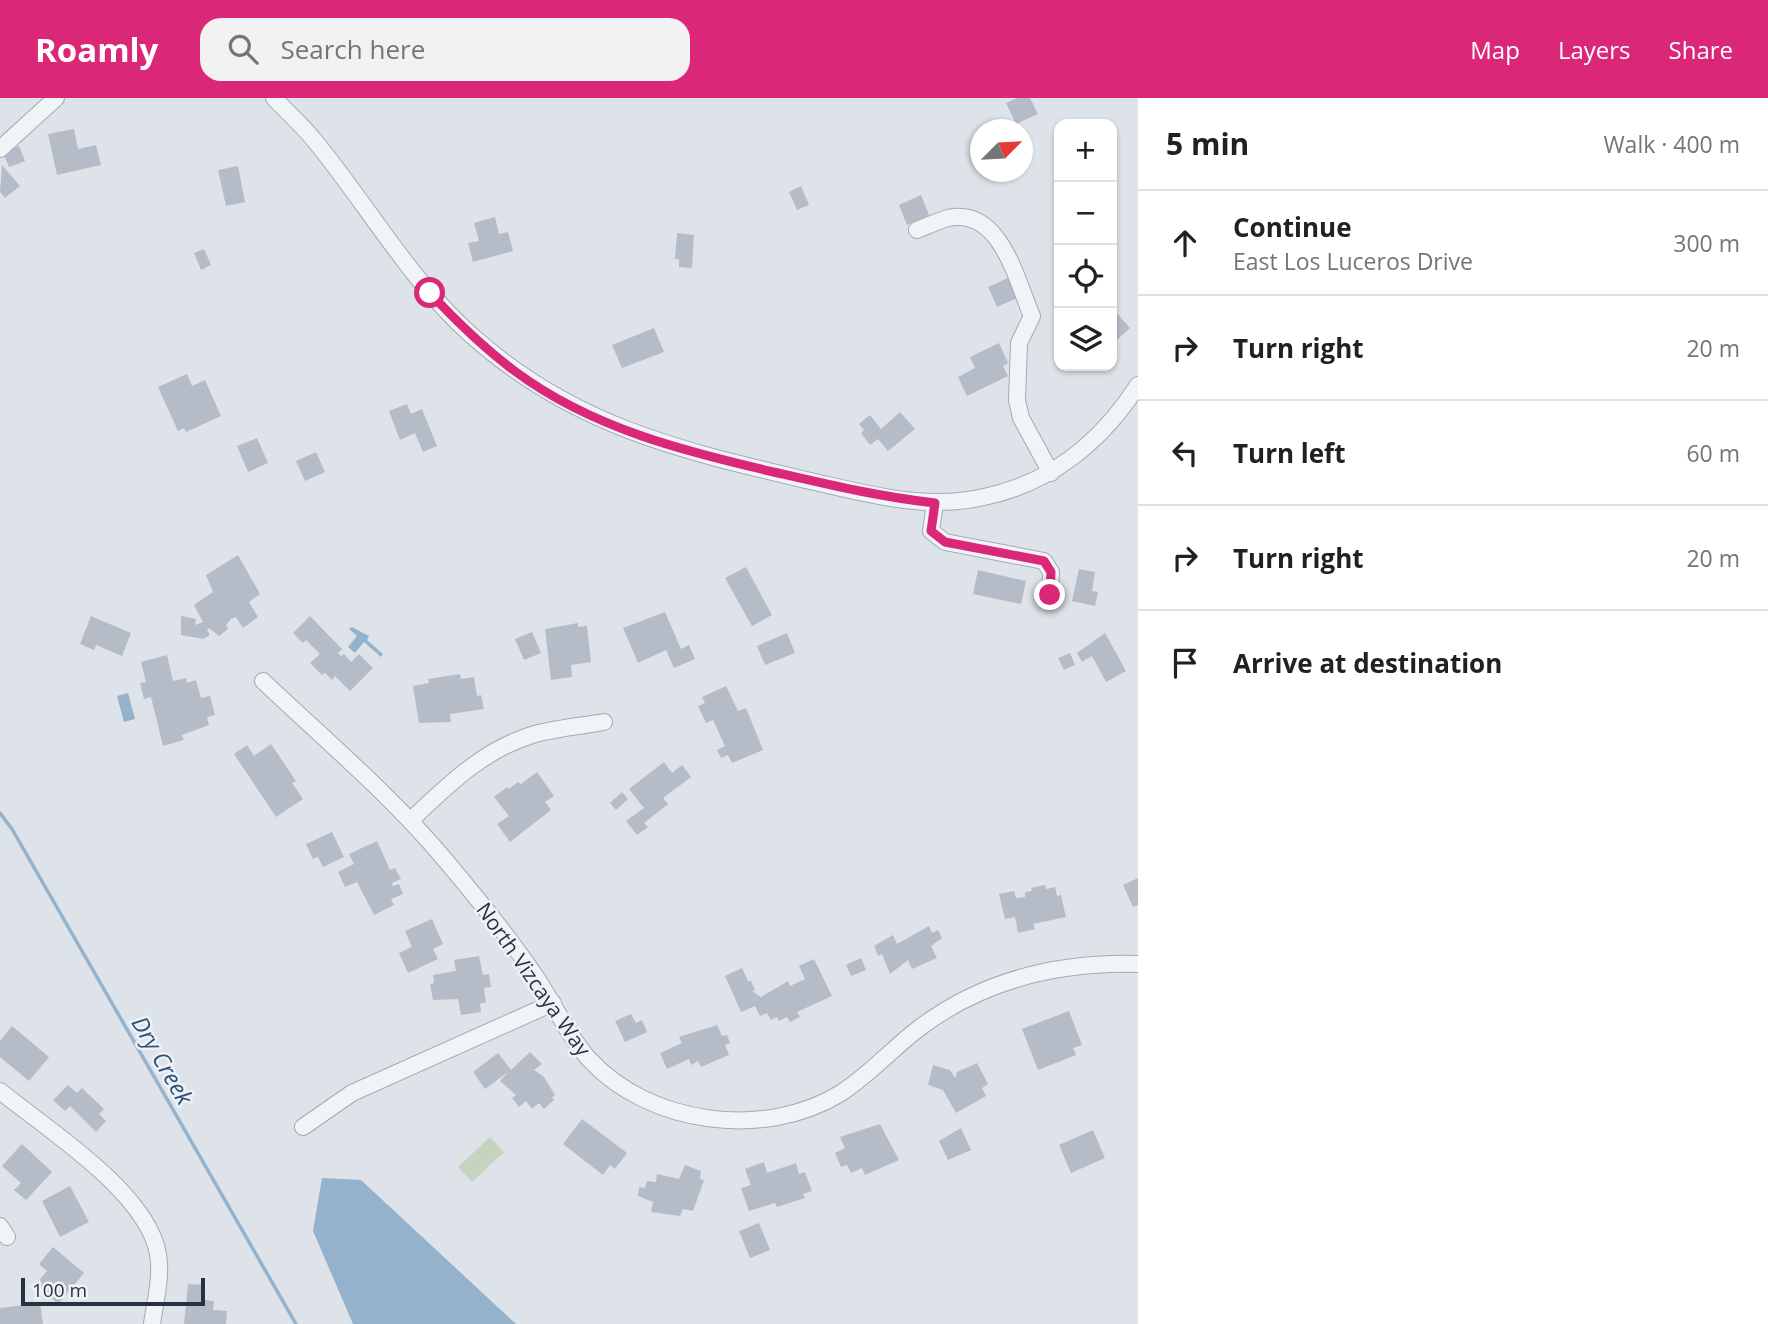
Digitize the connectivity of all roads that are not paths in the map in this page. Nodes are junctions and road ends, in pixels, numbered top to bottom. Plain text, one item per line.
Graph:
1 (56, 98) edge
2 (274, 98) edge
3 (0, 149) edge
4 (918, 230) dead end
5 (1138, 385) edge
6 (1051, 473) junction
7 (935, 503) junction
8 (1050, 595) dead end
9 (263, 681) dead end
10 (604, 722) dead end
11 (411, 820) junction
12 (1138, 964) edge
13 (553, 1003) junction
14 (0, 1091) edge
15 (303, 1127) dead end
16 (152, 1324) edge

1 - 3 street
2 - 7 street
4 - 6 street
5 - 6 street
6 - 7 street
7 - 8 street
9 - 11 street, North Vizcaya Way
10 - 11 street
11 - 13 street, North Vizcaya Way
12 - 13 street, North Vizcaya Way
13 - 15 street
14 - 16 street

